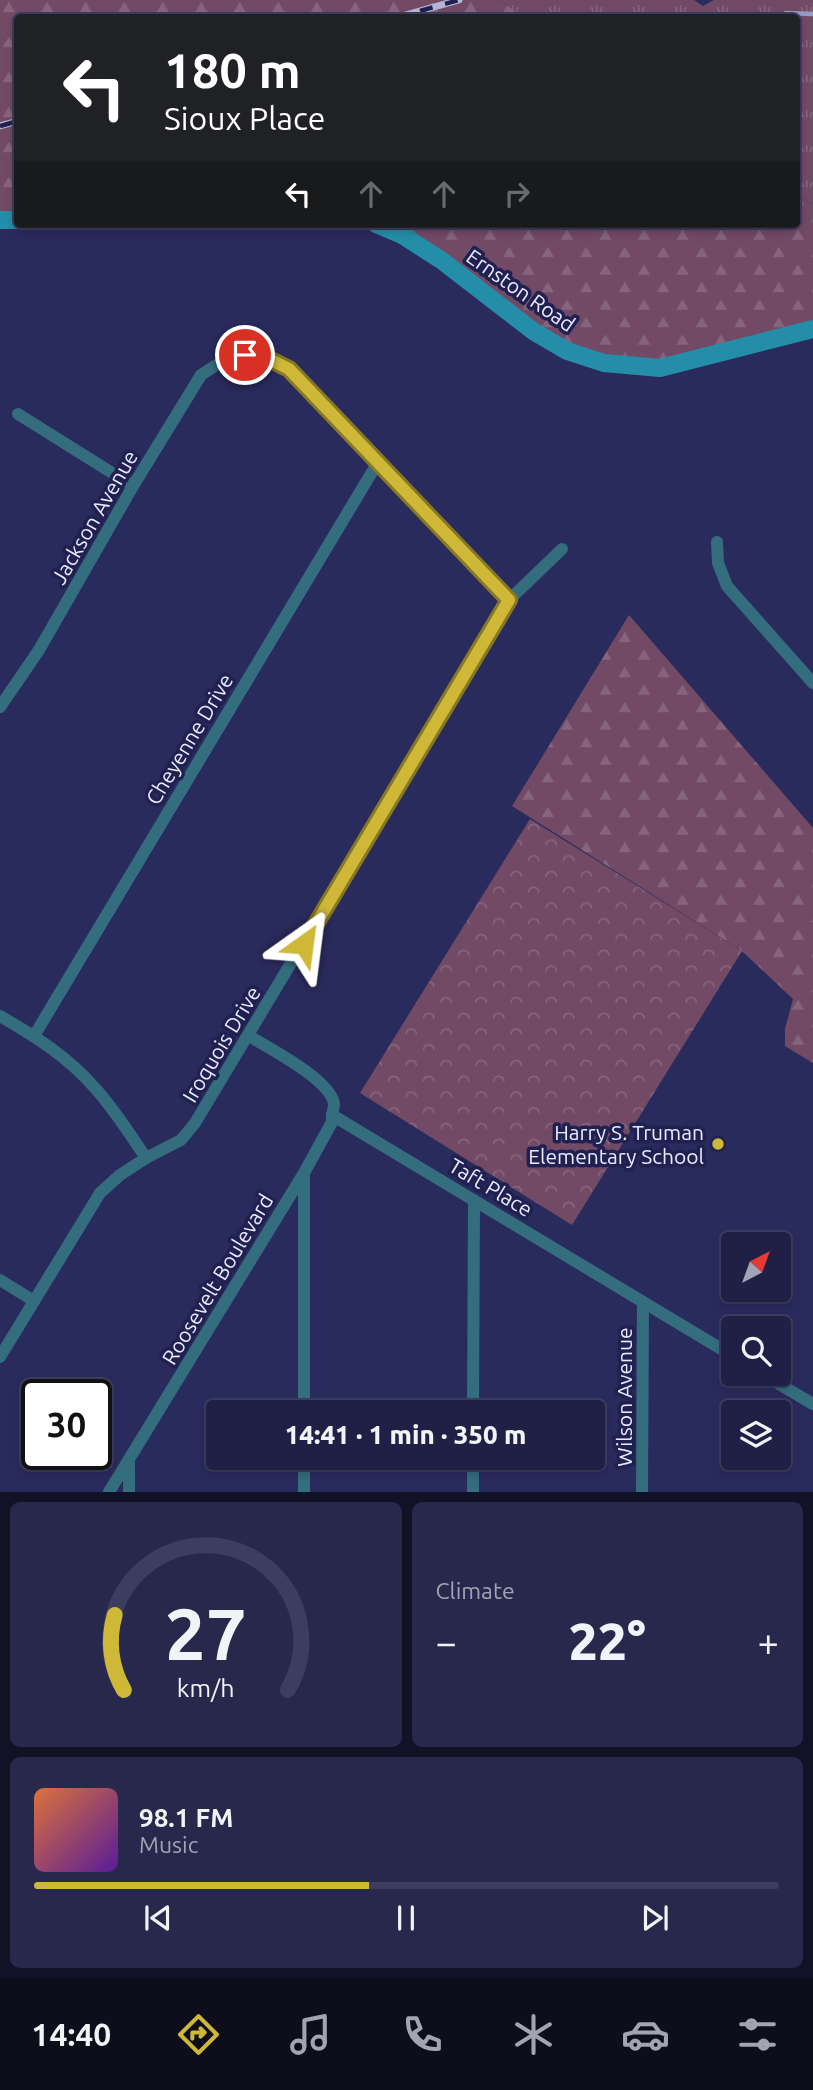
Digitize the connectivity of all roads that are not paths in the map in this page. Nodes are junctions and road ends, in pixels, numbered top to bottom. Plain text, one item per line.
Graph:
1 (385, 228) edge
2 (813, 329) edge
3 (18, 414) dead end
4 (378, 462) junction
5 (133, 486) junction
6 (717, 541) dead end
7 (562, 549) dead end
8 (509, 600) junction
9 (813, 683) edge
10 (1, 703) edge
11 (0, 1016) edge
12 (34, 1036) junction
13 (249, 1036) junction
14 (332, 1115) junction
15 (146, 1158) junction
16 (304, 1172) junction
17 (474, 1200) junction
18 (0, 1280) edge
19 (34, 1301) junction
20 (643, 1302) junction
21 (721, 1349) edge
22 (0, 1357) edge
23 (782, 1386) edge
24 (304, 1400) edge
25 (473, 1400) edge
26 (813, 1404) edge
27 (129, 1460) junction
28 (304, 1470) edge
29 (473, 1470) edge
30 (109, 1492) edge
31 (129, 1492) edge
32 (304, 1492) edge
33 (473, 1492) edge
34 (642, 1492) edge

1 - 2 street, Ernston Road
3 - 5 street
4 - 5 street, Jackson Avenue
4 - 8 street
4 - 12 street, Cheyenne Drive
5 - 10 street, Jackson Avenue
6 - 9 street
7 - 8 street, Iroquois Drive
8 - 13 street, Iroquois Drive
11 - 12 street
12 - 15 street
13 - 14 street
13 - 15 street, Iroquois Drive
14 - 16 street, Roosevelt Boulevard
14 - 17 street, Taft Place
15 - 19 street, Iroquois Drive
16 - 24 street
16 - 27 street, Roosevelt Boulevard
17 - 20 street, Taft Place
17 - 25 street
18 - 19 street
19 - 22 street, Iroquois Drive
20 - 21 street, Taft Place
20 - 34 street, Wilson Avenue
23 - 26 street
27 - 30 street, Roosevelt Boulevard
27 - 31 street
28 - 32 street
29 - 33 street

